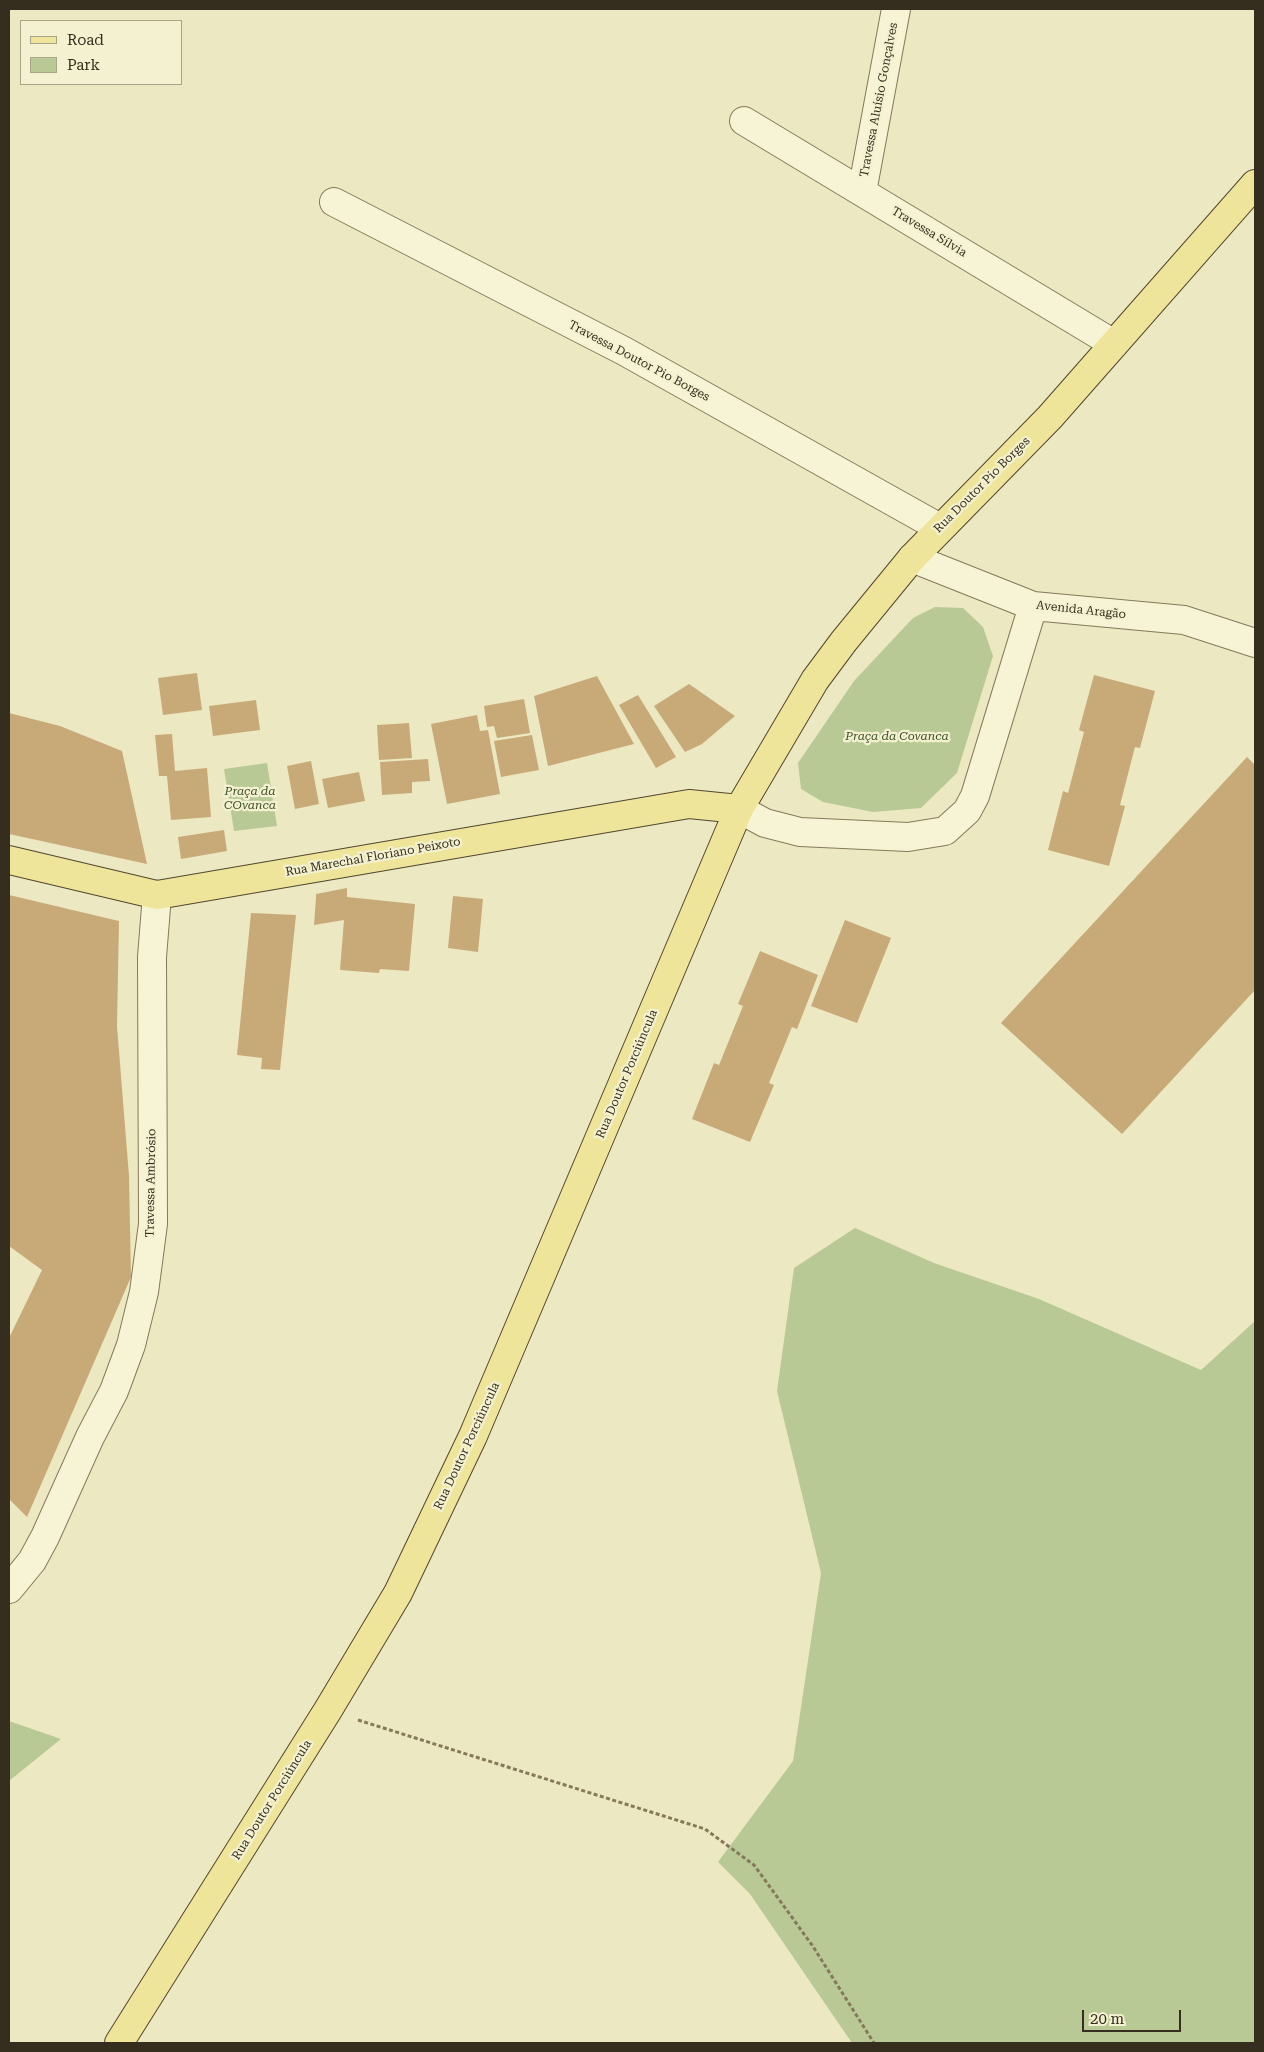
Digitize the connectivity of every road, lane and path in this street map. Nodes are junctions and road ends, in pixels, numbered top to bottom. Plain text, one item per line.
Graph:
1 (896, 9) edge
2 (744, 121) dead end
3 (1255, 184) edge
4 (862, 192) junction
5 (334, 202) dead end
6 (1114, 344) junction
7 (940, 528) junction
8 (912, 558) junction
9 (1033, 606) junction
10 (1255, 643) edge
11 (739, 809) junction
12 (9, 860) edge
13 (157, 894) junction
14 (9, 1588) edge
15 (328, 1710) junction
16 (119, 2043) edge
17 (874, 2043) edge

1 - 4 street, Travessa Aluísio Gonçalves
2 - 4 street, Travessa Sílvia
3 - 6 main road, Rua Doutor Pio Borges
4 - 6 street, Travessa Sílvia
5 - 7 street, Travessa Doutor Pio Borges
6 - 7 main road, Rua Doutor Pio Borges
7 - 8 main road, Rua Doutor Pio Borges
8 - 9 street, Avenida Aragão
8 - 11 main road, Rua Doutor Pio Borges
9 - 10 street, Avenida Aragão
9 - 11 street
11 - 13 main road, Rua Marechal Floriano Peixoto
11 - 15 main road, Rua Doutor Porciúncula
12 - 13 main road, Rua Marechal Floriano Peixoto
13 - 14 street, Travessa Ambrósio
15 - 16 main road, Rua Doutor Porciúncula
15 - 17 path

